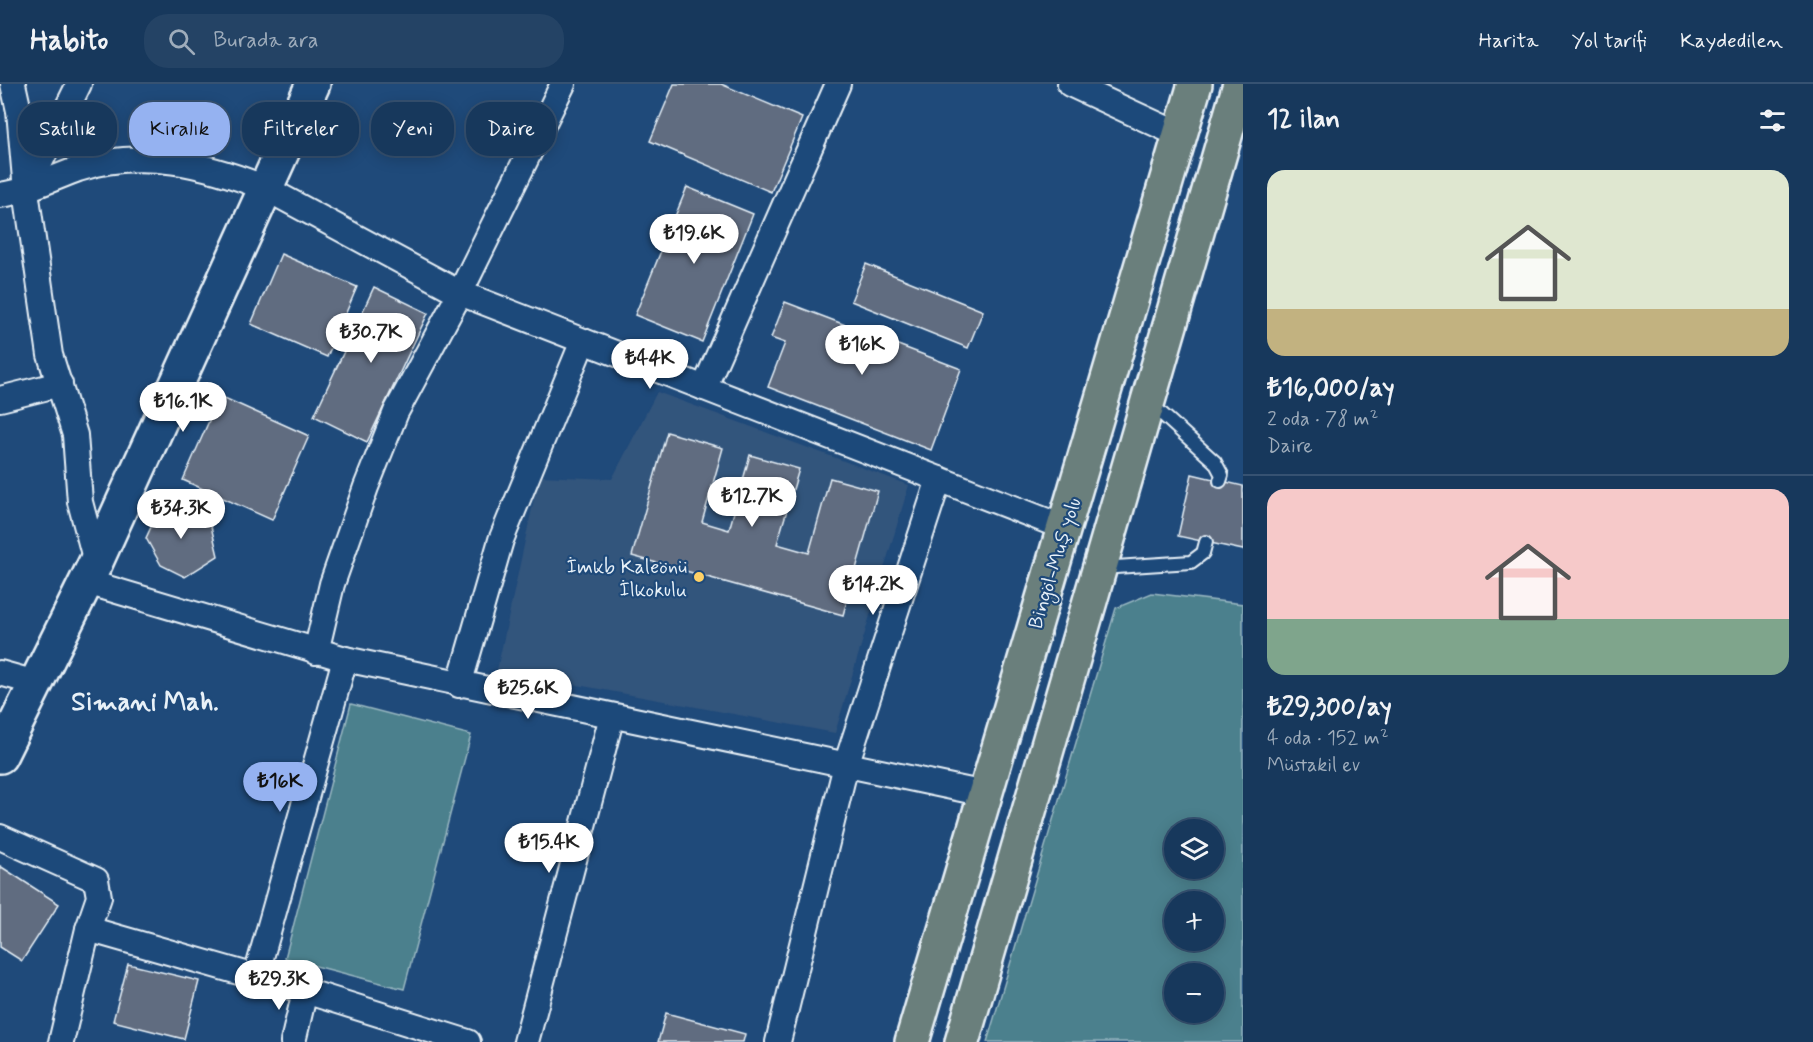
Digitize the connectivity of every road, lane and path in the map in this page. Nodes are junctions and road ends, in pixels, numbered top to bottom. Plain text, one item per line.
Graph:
1 (13, 84) edge
2 (79, 84) edge
3 (313, 84) edge
4 (562, 84) edge
5 (838, 84) edge
6 (1070, 84) edge
7 (1195, 84) edge
8 (1240, 84) edge
9 (1180, 135) junction
10 (265, 188) junction
11 (26, 191) junction
12 (0, 195) edge
13 (460, 292) junction
14 (583, 341) junction
15 (60, 384) junction
16 (704, 388) junction
17 (0, 399) edge
18 (1148, 401) junction
19 (939, 479) junction
20 (1220, 481) dead end
21 (1065, 528) junction
22 (1206, 542) dead end
23 (1099, 568) junction
24 (91, 572) junction
25 (316, 652) junction
26 (345, 659) junction
27 (0, 673) edge
28 (36, 683) junction
29 (459, 685) junction
30 (612, 716) junction
31 (0, 756) edge
32 (846, 765) junction
33 (985, 794) junction
34 (0, 837) edge
35 (88, 929) junction
36 (255, 979) junction
37 (305, 991) junction
38 (61, 1042) edge
39 (292, 1042) edge
40 (468, 1042) edge
41 (526, 1042) edge
42 (778, 1042) edge
43 (912, 1042) edge
44 (962, 1042) edge

1 - 11 street
2 - 11 street
3 - 10 street
4 - 13 street
5 - 16 street
6 - 9 street
7 - 9 highway, Bingöl-Muş yolu
8 - 18 highway
9 - 21 highway, Bingöl-Muş yolu
10 - 11 street
10 - 13 street
10 - 24 street
11 - 12 street
11 - 15 street
13 - 14 street
13 - 25 street
14 - 16 street
14 - 29 street
15 - 17 street
15 - 24 street
16 - 19 street
18 - 20 lane
18 - 23 highway
19 - 21 street
19 - 32 street
21 - 33 highway, Bingöl-Muş yolu
22 - 23 lane
23 - 44 highway
24 - 25 street
24 - 28 street
25 - 26 street
26 - 29 street
26 - 36 street
27 - 28 street
28 - 31 street
29 - 30 street
30 - 32 street
30 - 41 street
32 - 33 street
32 - 42 street
33 - 43 highway, Bingöl-Muş yolu
34 - 35 street
35 - 36 street
35 - 38 street
36 - 37 street
37 - 39 street
37 - 40 street

